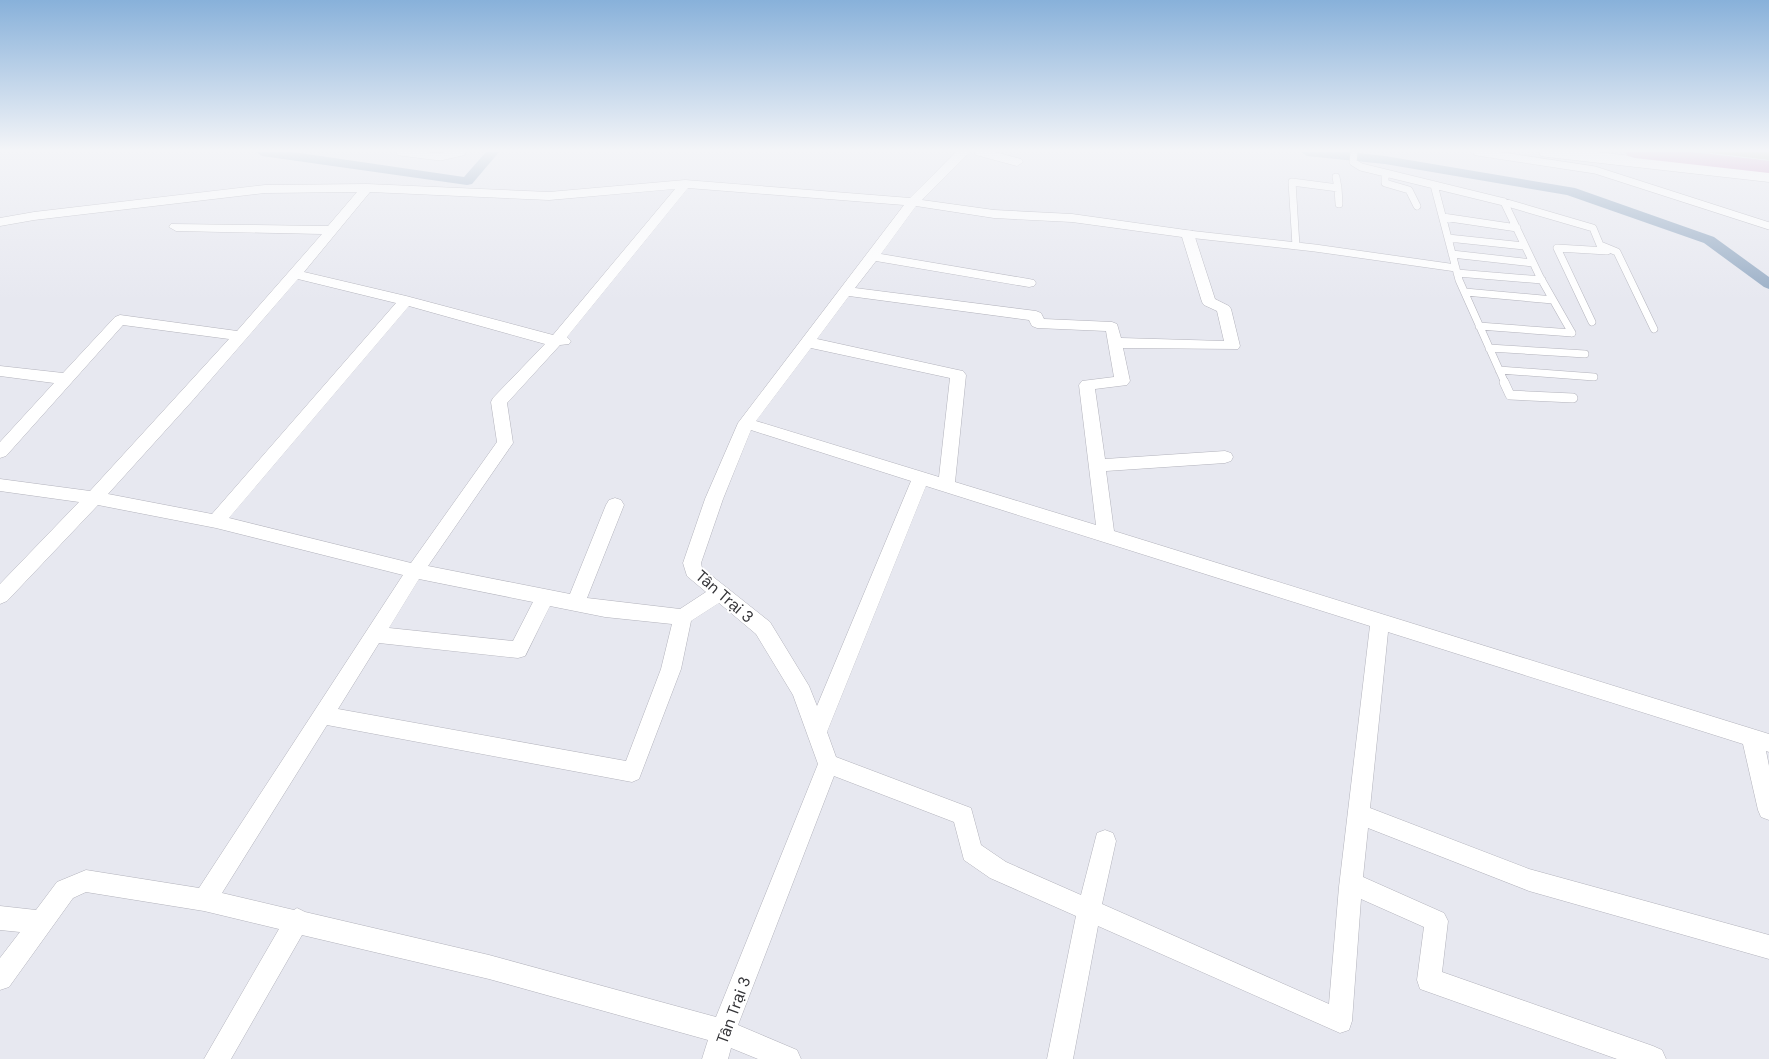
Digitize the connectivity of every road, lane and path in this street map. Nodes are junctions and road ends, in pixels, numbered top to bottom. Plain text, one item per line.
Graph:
1 (159, 201) edge
2 (356, 201) edge
3 (671, 201) edge
4 (906, 201) edge
5 (1293, 201) edge
6 (1415, 201) edge
7 (1438, 201) edge
8 (1695, 201) edge
9 (913, 202) junction
10 (1504, 202) joint
11 (1417, 206) dead end
12 (1442, 218) junction
13 (0, 222) edge
14 (1769, 226) edge
15 (176, 227) dead end
16 (1517, 228) junction
17 (332, 230) junction
18 (1188, 234) junction
19 (1448, 238) junction
20 (1296, 246) junction
21 (1524, 246) junction
22 (1617, 252) junction
23 (1452, 254) junction
24 (872, 256) junction
25 (1533, 262) junction
26 (1457, 270) junction
27 (296, 274) junction
28 (1542, 280) junction
29 (1029, 283) dead end
30 (846, 290) junction
31 (1465, 292) junction
32 (406, 300) junction
33 (1553, 300) junction
34 (1592, 322) dead end
35 (1479, 326) junction
36 (1654, 329) dead end
37 (239, 336) junction
38 (560, 340) junction
39 (807, 342) junction
40 (1116, 343) junction
41 (1489, 348) junction
42 (1585, 354) dead end
43 (1499, 370) junction
44 (0, 371) edge
45 (1594, 377) dead end
46 (67, 378) junction
47 (1573, 398) dead end
48 (746, 423) junction
49 (0, 452) edge
50 (1225, 456) dead end
51 (1097, 466) junction
52 (921, 478) junction
53 (0, 486) edge
54 (946, 486) junction
55 (96, 498) junction
56 (615, 505) dead end
57 (216, 521) junction
58 (1106, 536) junction
59 (415, 571) junction
60 (718, 593) junction
61 (0, 596) edge
62 (545, 597) junction
63 (576, 603) junction
64 (683, 617) junction
65 (1380, 621) junction
66 (374, 634) junction
67 (322, 715) junction
68 (816, 733) junction
69 (1761, 740) edge
70 (828, 764) junction
71 (1769, 810) edge
72 (1359, 814) junction
73 (1105, 841) dead end
74 (1351, 883) junction
75 (204, 900) junction
76 (1089, 911) junction
77 (0, 918) edge
78 (297, 920) junction
79 (41, 922) junction
80 (1769, 947) edge
81 (0, 978) edge
82 (724, 1032) junction
83 (217, 1059) edge
84 (715, 1059) edge
85 (788, 1059) edge
86 (1060, 1059) edge
87 (1653, 1059) edge

1 - 13 street
2 - 17 street
3 - 38 street
4 - 9 street
5 - 20 lane
6 - 11 lane
7 - 12 lane
8 - 14 lane
9 - 18 street
9 - 24 street, Tân Trại 3
10 - 16 lane
10 - 22 lane
12 - 16 lane
12 - 19 lane
15 - 17 street
16 - 21 lane
17 - 27 street
18 - 20 lane
18 - 40 street
19 - 21 lane
19 - 23 lane
20 - 26 lane
21 - 25 lane
22 - 34 lane
22 - 36 lane
23 - 25 lane
23 - 26 lane
24 - 29 street
24 - 30 street, Tân Trại 3
25 - 28 lane
26 - 28 lane
26 - 31 lane
27 - 32 street
27 - 37 street
28 - 33 lane
30 - 39 street, Tân Trại 3
30 - 40 street
31 - 33 lane
31 - 35 lane
32 - 38 street
32 - 57 street
33 - 35 lane
35 - 41 lane
37 - 46 street
37 - 55 street
38 - 59 street
39 - 48 street, Tân Trại 3
39 - 54 street
40 - 51 street
41 - 42 lane
41 - 43 lane
43 - 45 lane
43 - 47 lane
44 - 46 street
46 - 49 street
48 - 52 street
48 - 60 street, Tân Trại 3
50 - 51 street
51 - 58 street
52 - 54 street
52 - 68 street
53 - 55 street
54 - 58 street
55 - 57 street
55 - 61 street
56 - 63 street
57 - 59 street
58 - 65 street
59 - 62 street
59 - 66 street
60 - 64 street
60 - 68 street, Tân Trại 3
62 - 63 street
62 - 66 street
63 - 64 street
64 - 67 street
65 - 69 street
65 - 72 street
66 - 67 street
67 - 75 street
68 - 70 street, Tân Trại 3
69 - 71 street
70 - 76 street
70 - 82 street, Tân Trại 3
72 - 74 street
72 - 80 street
73 - 76 street
74 - 76 street
74 - 87 street
75 - 78 street
75 - 79 street
76 - 86 street
77 - 79 street
78 - 82 street
78 - 83 street
79 - 81 street
82 - 84 street, Tân Trại 3
82 - 85 street

